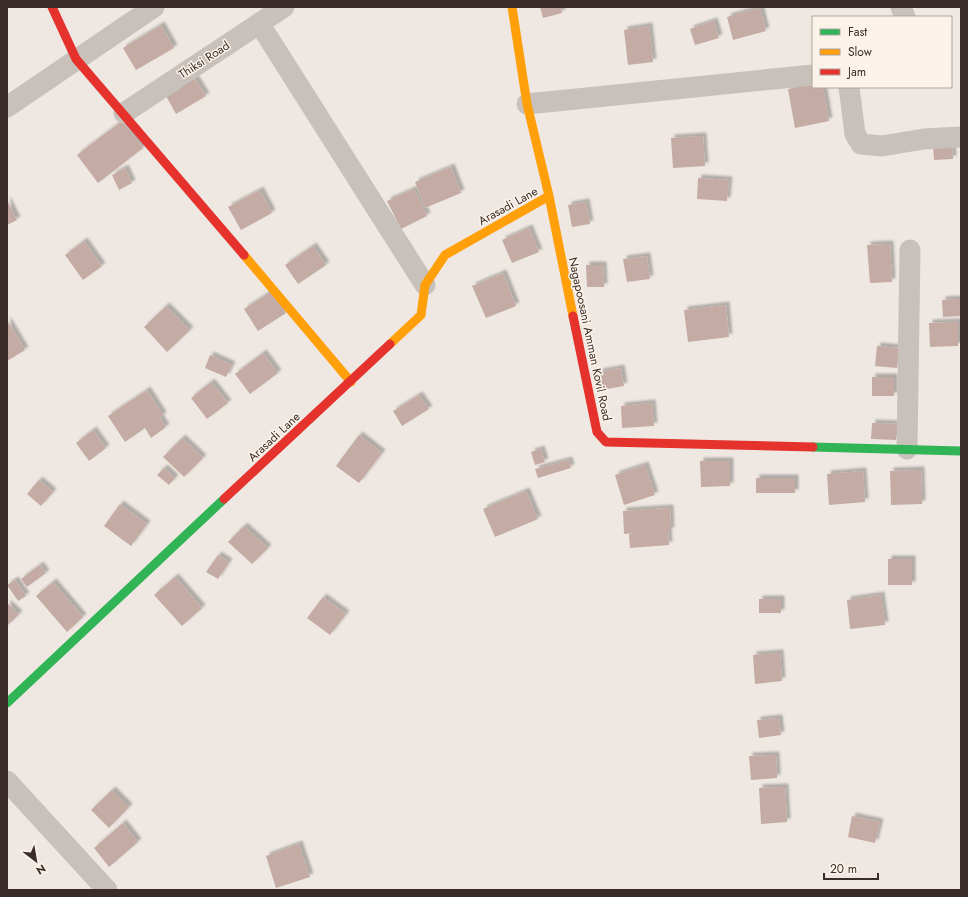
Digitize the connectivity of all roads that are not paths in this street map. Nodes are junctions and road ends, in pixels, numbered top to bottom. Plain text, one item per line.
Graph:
1 (52, 7) edge
2 (154, 7) edge
3 (284, 7) edge
4 (512, 7) edge
5 (259, 23) junction
6 (76, 59) junction
7 (812, 75) edge
8 (849, 88) edge
9 (527, 104) junction
10 (7, 107) edge
11 (124, 112) junction
12 (961, 137) edge
13 (549, 196) junction
14 (910, 250) dead end
15 (425, 285) junction
16 (350, 382) junction
17 (907, 450) junction
18 (961, 451) edge
19 (7, 703) edge
20 (7, 780) edge
21 (107, 890) edge

1 - 6 street
2 - 6 street
3 - 5 street, Thiksi Road
4 - 9 street, Nagapoosani Amman Kovil Road
5 - 11 street, Thiksi Road
5 - 15 street
6 - 10 street
6 - 11 street
7 - 9 street
8 - 12 street
9 - 13 street, Nagapoosani Amman Kovil Road
11 - 16 street
13 - 15 street, Arasadi Lane
13 - 17 street, Nagapoosani Amman Kovil Road
14 - 17 street
15 - 16 street, Arasadi Lane
16 - 19 street, Arasadi Lane
17 - 18 street, Nagapoosani Amman Kovil Road
20 - 21 street

